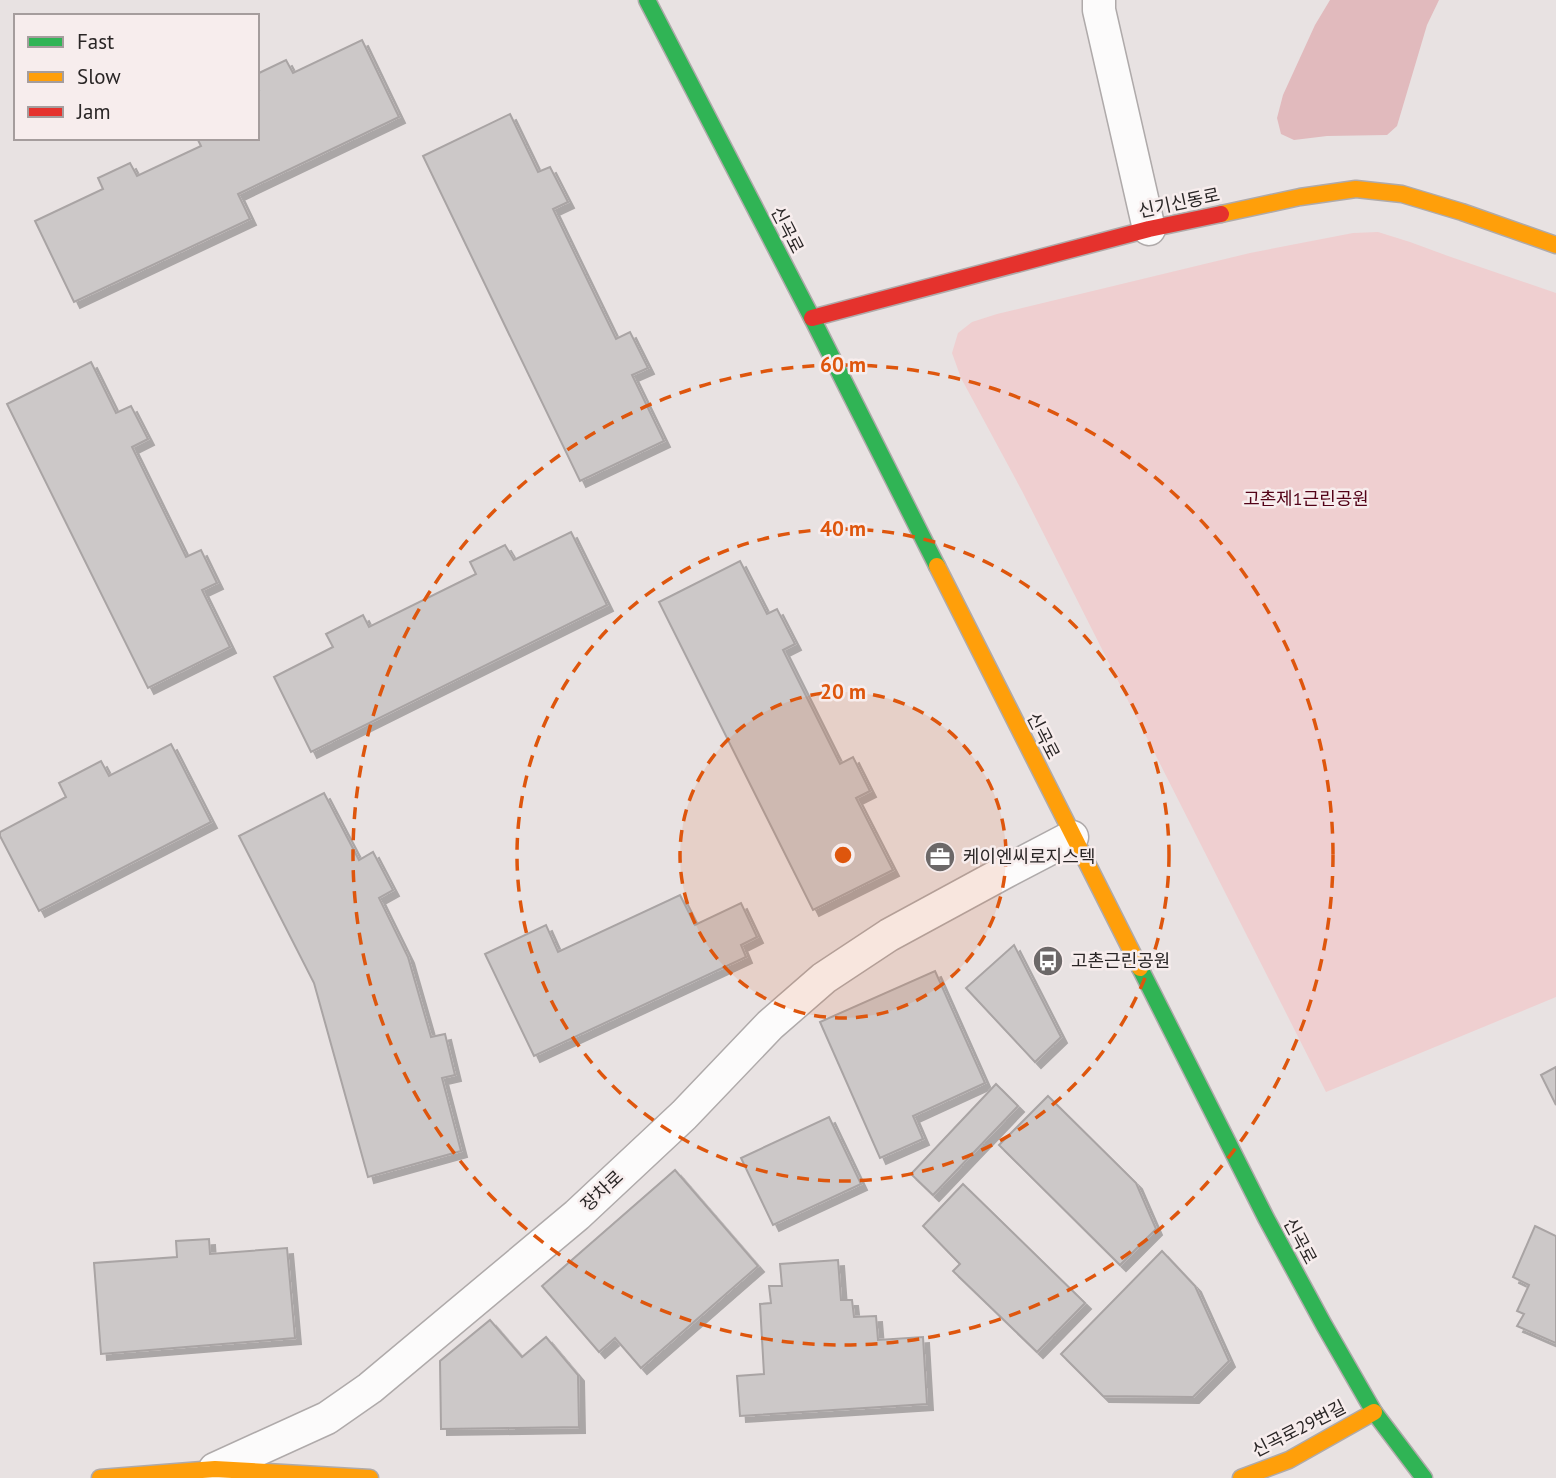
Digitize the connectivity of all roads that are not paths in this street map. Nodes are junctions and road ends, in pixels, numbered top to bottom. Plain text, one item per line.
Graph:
1 (647, 0) edge
2 (1099, 0) edge
3 (1149, 229) junction
4 (1556, 245) edge
5 (812, 318) junction
6 (1072, 836) junction
7 (1374, 1412) junction
8 (215, 1469) junction
9 (100, 1478) edge
10 (370, 1478) edge
11 (1241, 1478) edge
12 (1424, 1478) edge

1 - 5 street, 신곡로
2 - 3 lane
3 - 4 street, 신기신동로
3 - 5 street, 신기신동로
5 - 6 street, 신곡로
6 - 7 street, 신곡로
6 - 8 lane, 장차로
7 - 11 street, 신곡로29번길
7 - 12 street, 신곡로
8 - 9 street, 장차로
8 - 10 street

